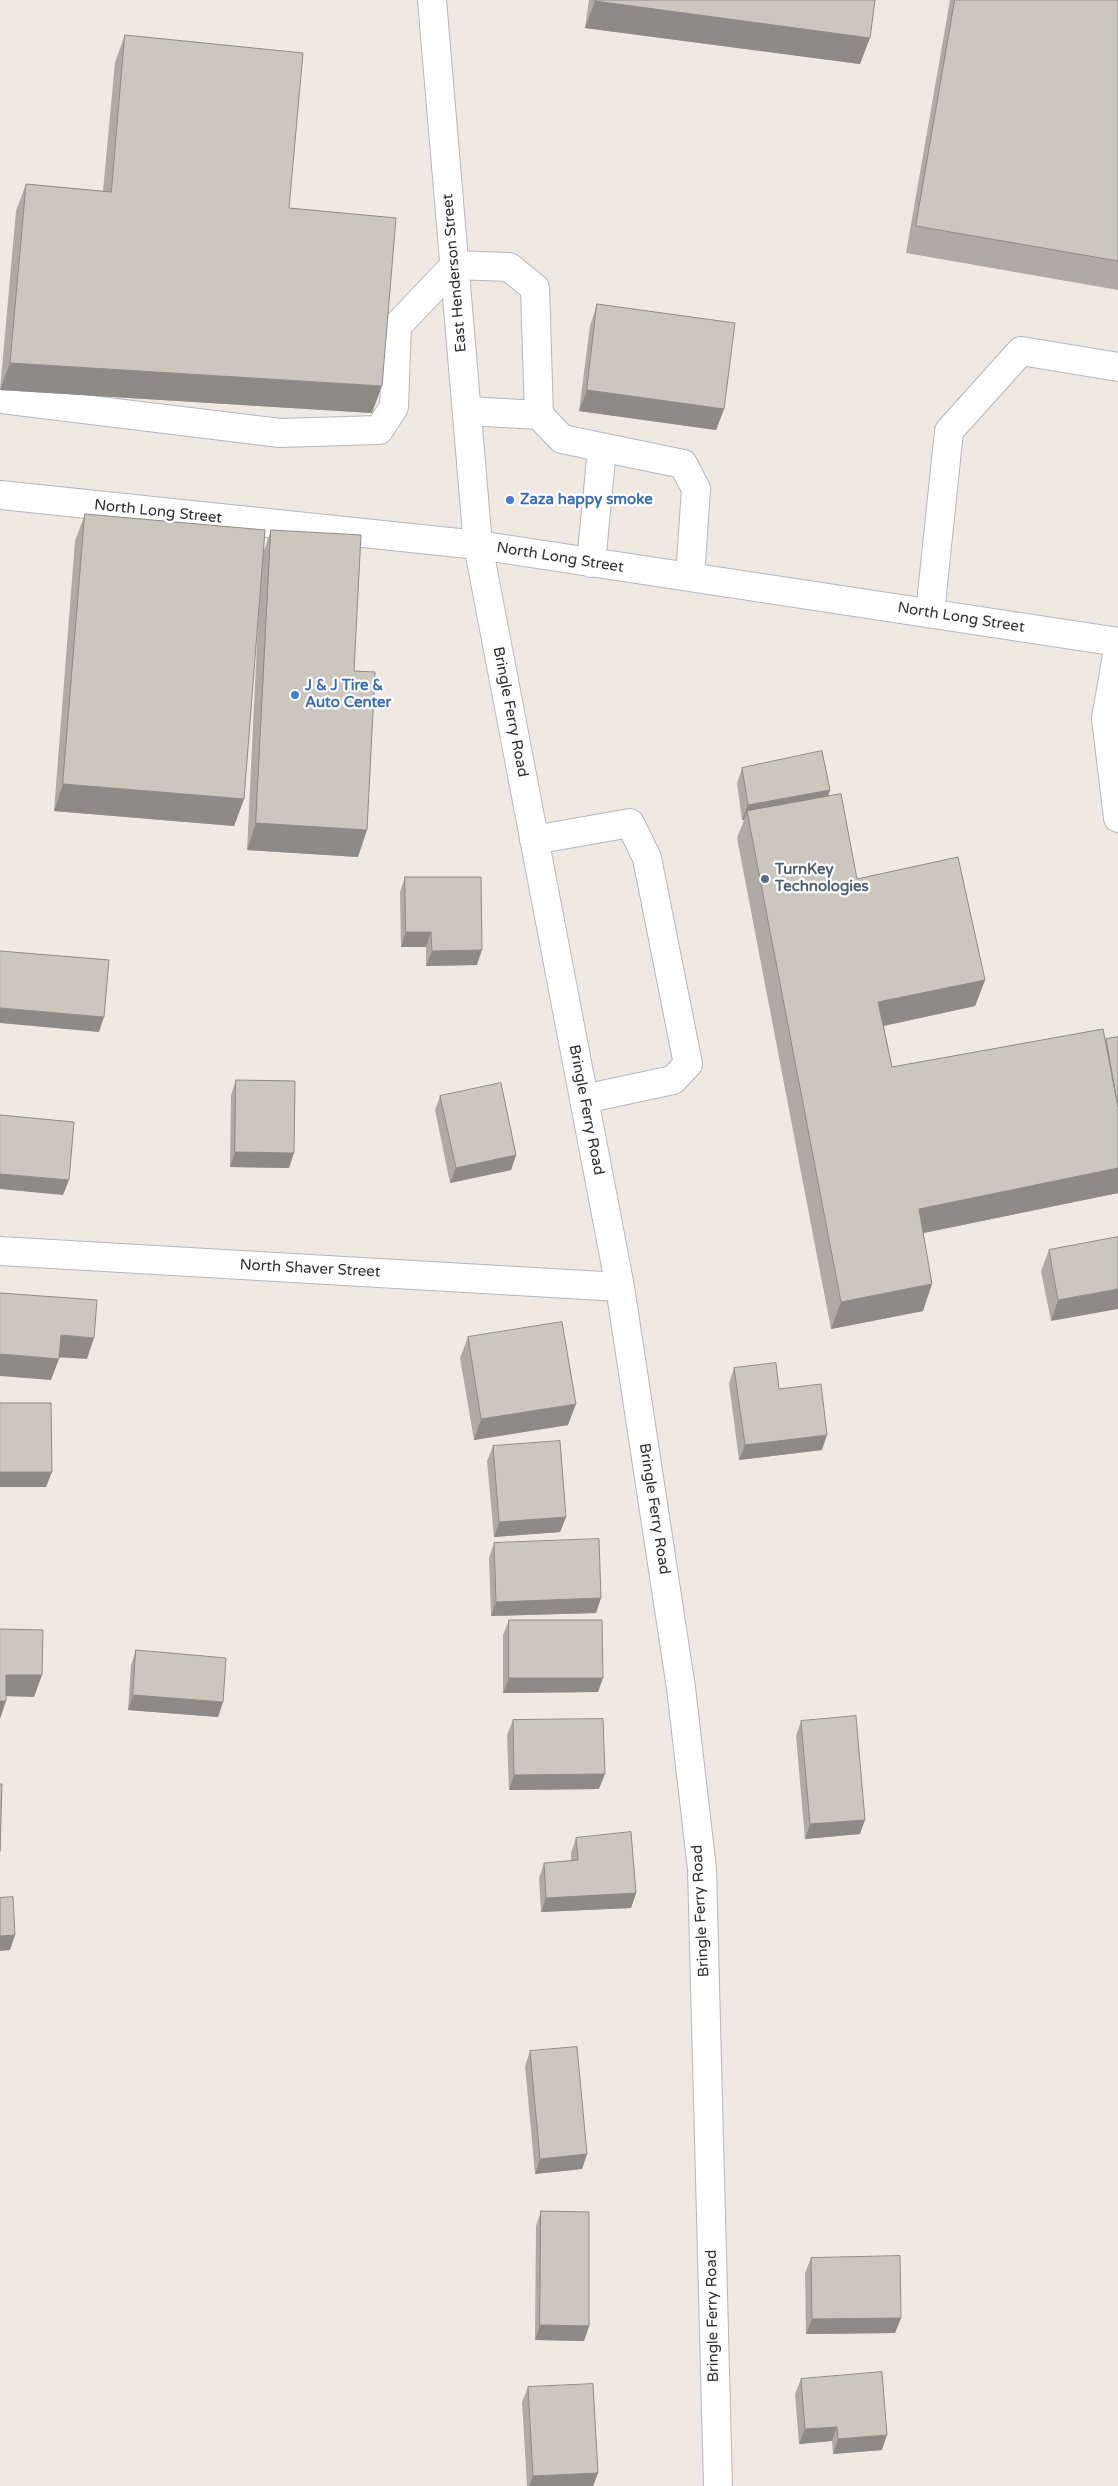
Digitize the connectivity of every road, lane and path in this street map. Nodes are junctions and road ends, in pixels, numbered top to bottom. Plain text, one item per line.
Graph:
1 (432, 0) edge
2 (455, 265) junction
3 (1118, 367) edge
4 (0, 399) edge
5 (467, 411) junction
6 (539, 414) junction
7 (602, 449) junction
8 (0, 496) edge
9 (478, 546) junction
10 (592, 563) junction
11 (690, 577) junction
12 (930, 614) junction
13 (1118, 642) edge
14 (1118, 650) edge
15 (1116, 785) edge
16 (1118, 818) edge
17 (534, 840) junction
18 (584, 1100) junction
19 (0, 1251) edge
20 (620, 1286) junction
21 (718, 2486) edge

1 - 2 street, East Henderson Street
2 - 4 street
2 - 5 street, East Henderson Street
2 - 6 street
3 - 12 street
5 - 6 street
5 - 9 street, East Henderson Street
6 - 7 street
7 - 10 street
7 - 11 street
8 - 9 street, North Long Street
9 - 10 street, North Long Street
9 - 17 street, Bringle Ferry Road
10 - 11 street, North Long Street
11 - 12 street, North Long Street
12 - 13 street, North Long Street
14 - 15 street
15 - 16 street
17 - 18 street, Bringle Ferry Road
17 - 18 street
18 - 20 street, Bringle Ferry Road
19 - 20 street, North Shaver Street
20 - 21 street, Bringle Ferry Road

